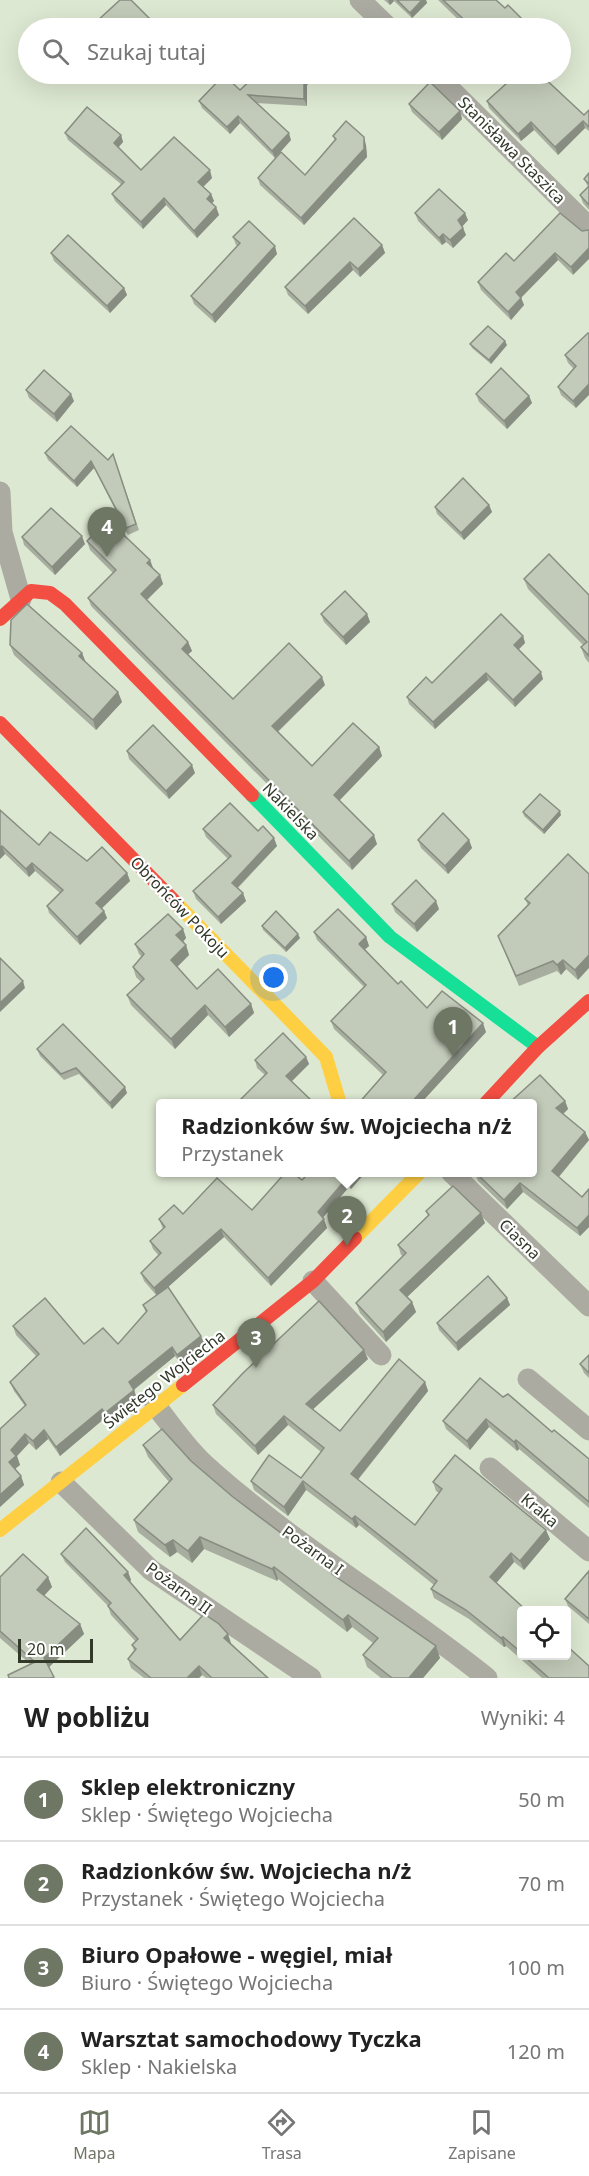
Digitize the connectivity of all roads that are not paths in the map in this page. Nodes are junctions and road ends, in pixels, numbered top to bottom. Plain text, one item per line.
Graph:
1 (360, 0) edge
2 (379, 18) edge
3 (445, 84) edge
4 (589, 227) edge
5 (0, 492) edge
6 (26, 595) junction
7 (0, 619) edge
8 (0, 723) edge
9 (585, 1013) edge
10 (538, 1047) junction
11 (339, 1099) edge
12 (490, 1099) edge
13 (411, 1177) edge
14 (456, 1177) edge
15 (313, 1281) junction
16 (589, 1306) edge
17 (381, 1355) dead end
18 (528, 1379) dead end
19 (155, 1405) junction
20 (589, 1430) edge
21 (490, 1468) dead end
22 (61, 1482) junction
23 (0, 1530) edge
24 (589, 1551) edge
25 (310, 1678) edge
26 (487, 1678) edge

1 - 2 street
3 - 4 street, Stanisława Staszica
5 - 6 street
6 - 7 street
6 - 10 street, Nakielska
8 - 11 street, Obrońców Pokoju
9 - 10 street
10 - 12 street
13 - 15 street, Świętego Wojciecha
14 - 16 street, Ciasna
15 - 17 street
15 - 19 street, Świętego Wojciecha
18 - 20 street
19 - 22 street, Świętego Wojciecha
19 - 26 street, Pożarna I
21 - 24 street, Kraka
22 - 23 street, Świętego Wojciecha
22 - 25 street, Pożarna II

